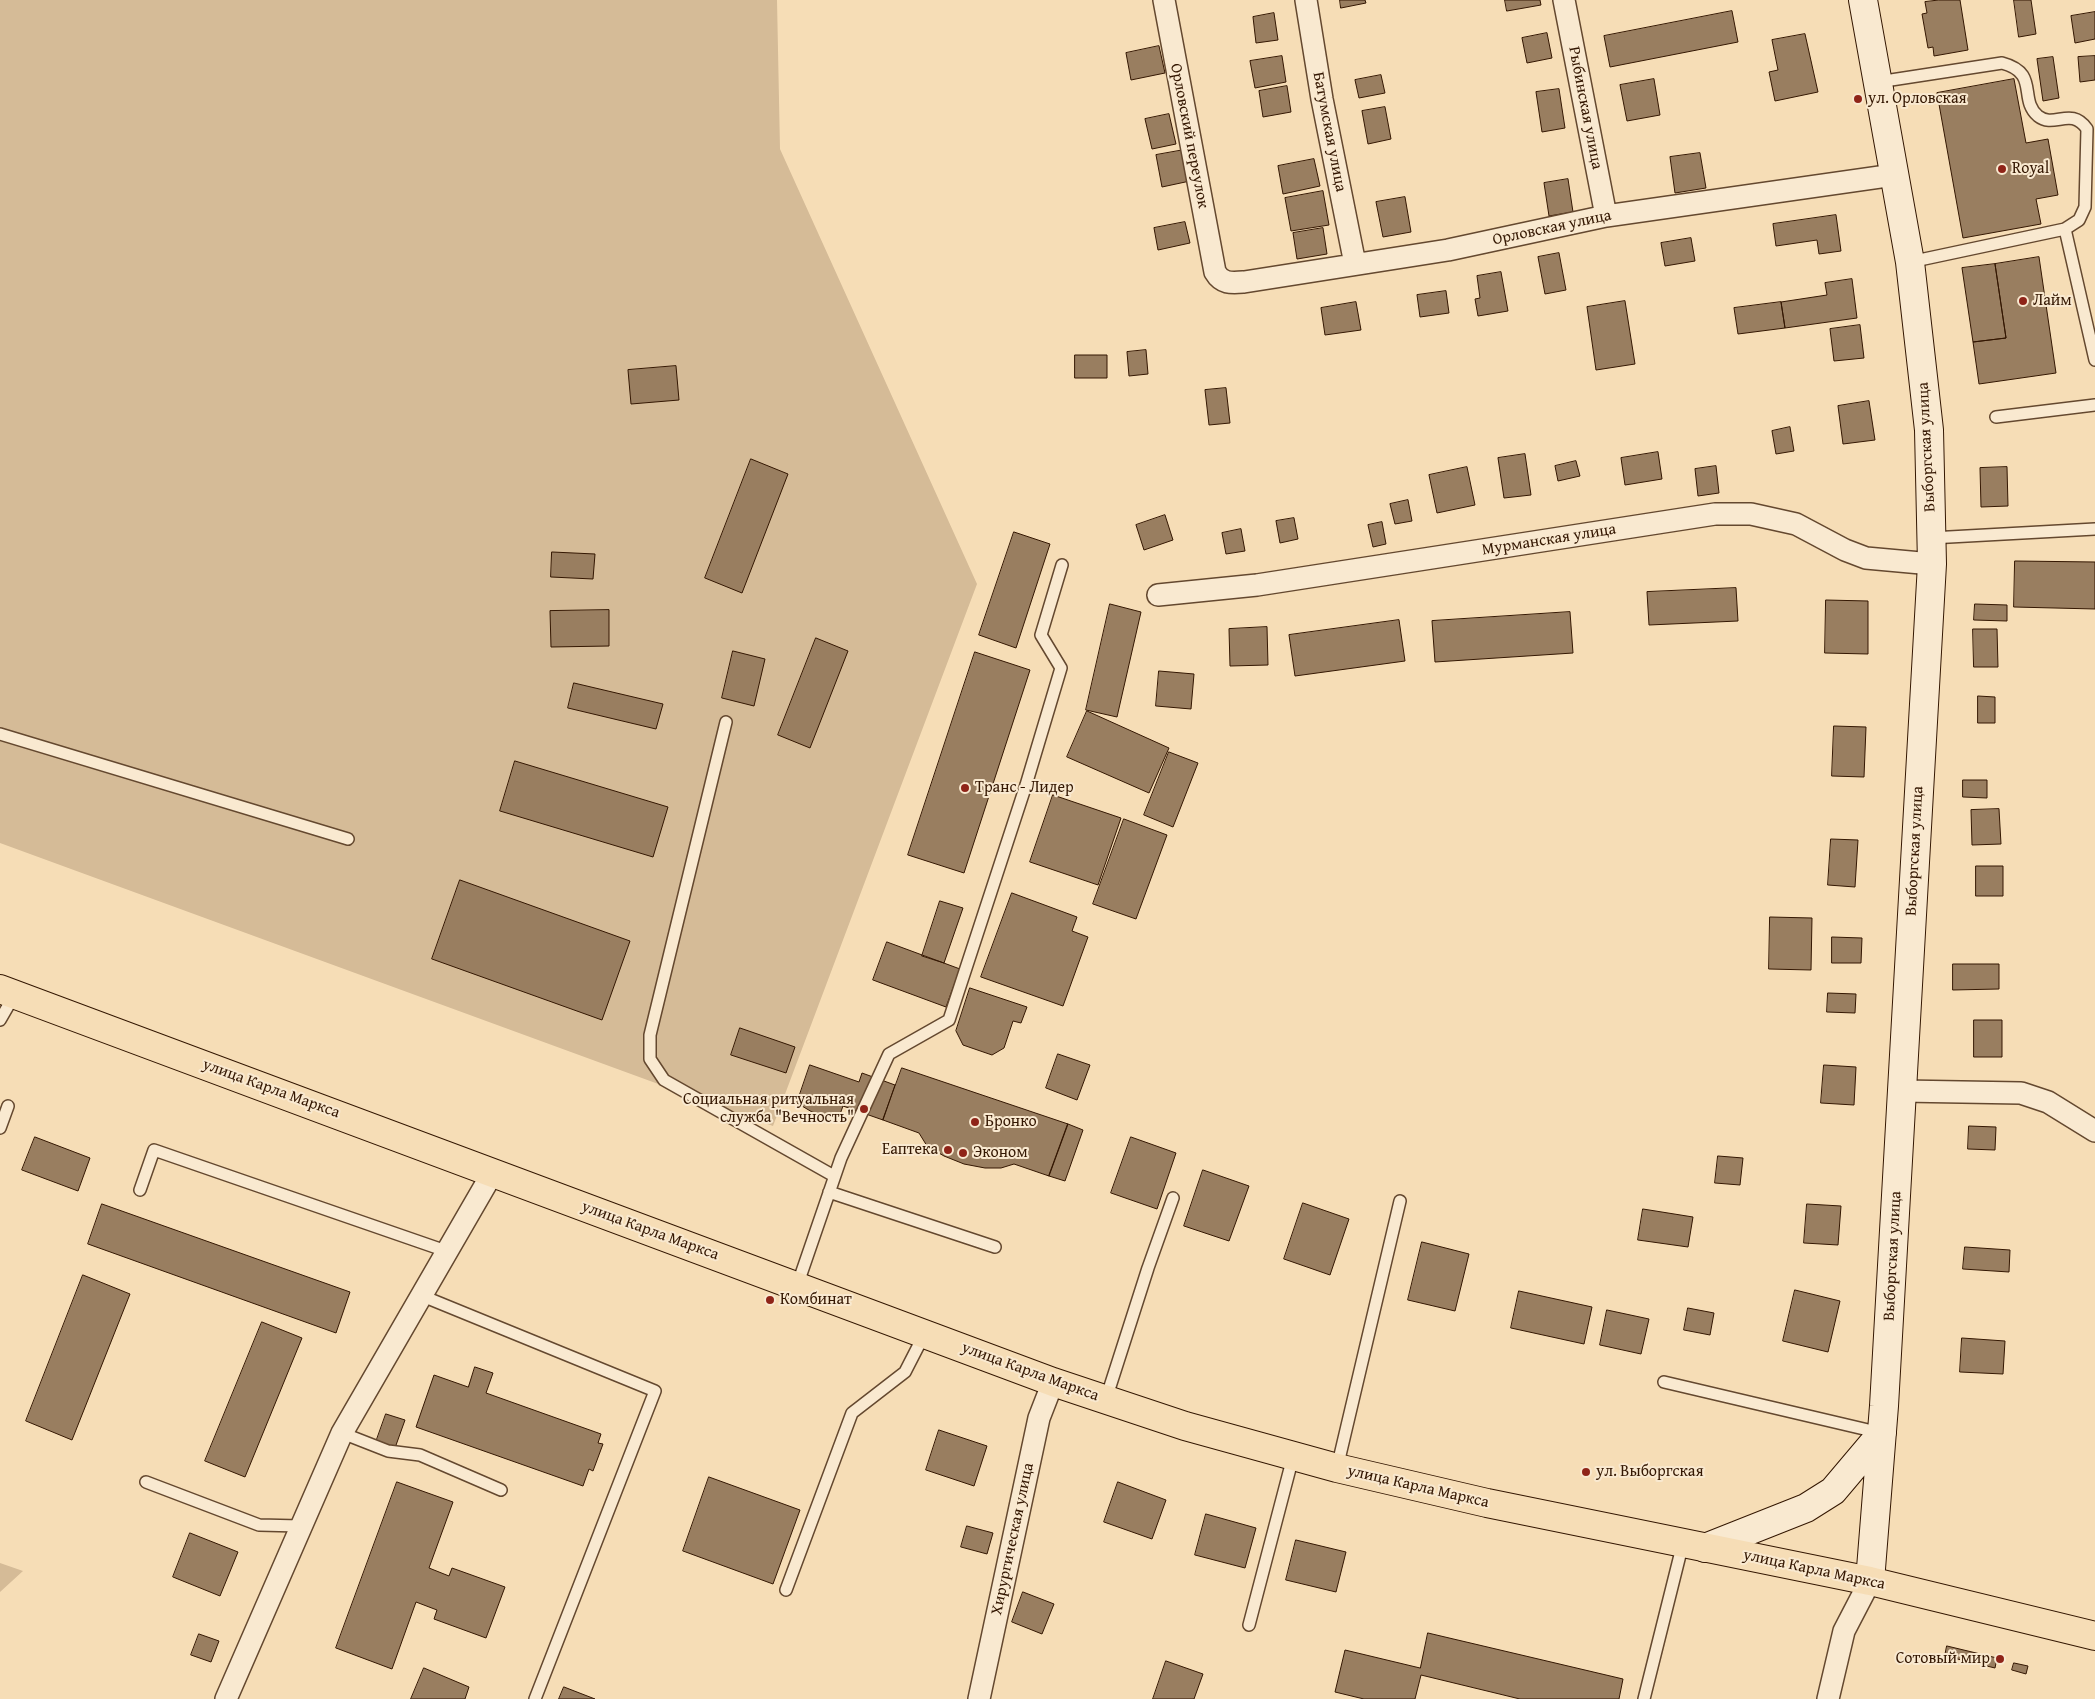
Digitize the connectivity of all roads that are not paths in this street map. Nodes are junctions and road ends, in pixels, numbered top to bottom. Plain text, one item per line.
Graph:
1 (1164, 0) edge
2 (1306, 0) edge
3 (1564, 0) edge
4 (1863, 0) edge
5 (1878, 82) junction
6 (1894, 175) junction
7 (1606, 216) junction
8 (2065, 229) junction
9 (1910, 262) junction
10 (1355, 264) junction
11 (1215, 272) joint
12 (2095, 360) edge
13 (2095, 405) edge
14 (1996, 417) dead end
15 (2095, 529) edge
16 (1931, 551) junction
17 (1062, 565) dead end
18 (1158, 595) dead end
19 (726, 722) dead end
20 (0, 734) edge
21 (348, 840) dead end
22 (7, 992) edge
23 (0, 1020) edge
24 (1902, 1091) junction
25 (8, 1106) dead end
26 (0, 1128) edge
27 (2095, 1131) edge
28 (493, 1172) junction
29 (834, 1176) junction
30 (140, 1190) dead end
31 (829, 1192) junction
32 (1173, 1198) dead end
33 (1400, 1201) dead end
34 (995, 1247) dead end
35 (446, 1251) junction
36 (797, 1286) junction
37 (420, 1295) junction
38 (925, 1333) junction
39 (1054, 1382) junction
40 (1664, 1382) dead end
41 (1106, 1399) junction
42 (342, 1433) junction
43 (1882, 1434) junction
44 (1293, 1457) junction
45 (1337, 1468) junction
46 (146, 1482) dead end
47 (500, 1490) dead end
48 (300, 1526) junction
49 (1694, 1545) junction
50 (1870, 1581) junction
51 (786, 1590) dead end
52 (1249, 1625) dead end
53 (2095, 1636) edge
54 (226, 1699) edge
55 (535, 1699) edge
56 (978, 1699) edge
57 (1644, 1699) edge
58 (1828, 1699) edge

1 - 11 street, Орловский переулок
2 - 10 street, Батумская улица
3 - 7 street, Рыбинская улица
4 - 5 street, Выборгская улица
5 - 6 street, Выборгская улица
5 - 8 lane
6 - 7 street, Орловская улица
6 - 9 street, Выборгская улица
7 - 10 street, Орловская улица
8 - 9 lane
8 - 12 lane
9 - 16 street, Выборгская улица
10 - 11 street, Орловская улица
13 - 14 lane
15 - 16 lane
16 - 18 street, Мурманская улица
16 - 24 street, Выборгская улица
17 - 29 lane
19 - 29 lane
20 - 21 lane
22 - 23 lane
22 - 28 highway, улица Карла Маркса
24 - 27 street
24 - 43 street, Выборгская улица
25 - 26 lane
28 - 35 street
28 - 36 highway, улица Карла Маркса
29 - 31 lane
30 - 35 lane
31 - 34 lane
31 - 36 lane
32 - 41 lane
33 - 45 lane
35 - 37 street
36 - 38 highway, улица Карла Маркса
37 - 42 street
37 - 55 lane
38 - 39 highway, улица Карла Маркса
38 - 51 lane
39 - 41 highway, улица Карла Маркса
39 - 56 street, Хирургическая улица
40 - 43 lane
41 - 44 highway, улица Карла Маркса
42 - 47 lane
42 - 48 street
43 - 49 street
43 - 50 street, Выборгская улица
44 - 45 highway, улица Карла Маркса
44 - 52 lane
45 - 49 highway, улица Карла Маркса
46 - 48 lane
48 - 54 street
49 - 50 highway, улица Карла Маркса
49 - 57 lane
50 - 53 highway, улица Карла Маркса
50 - 58 street, Выборгская улица

